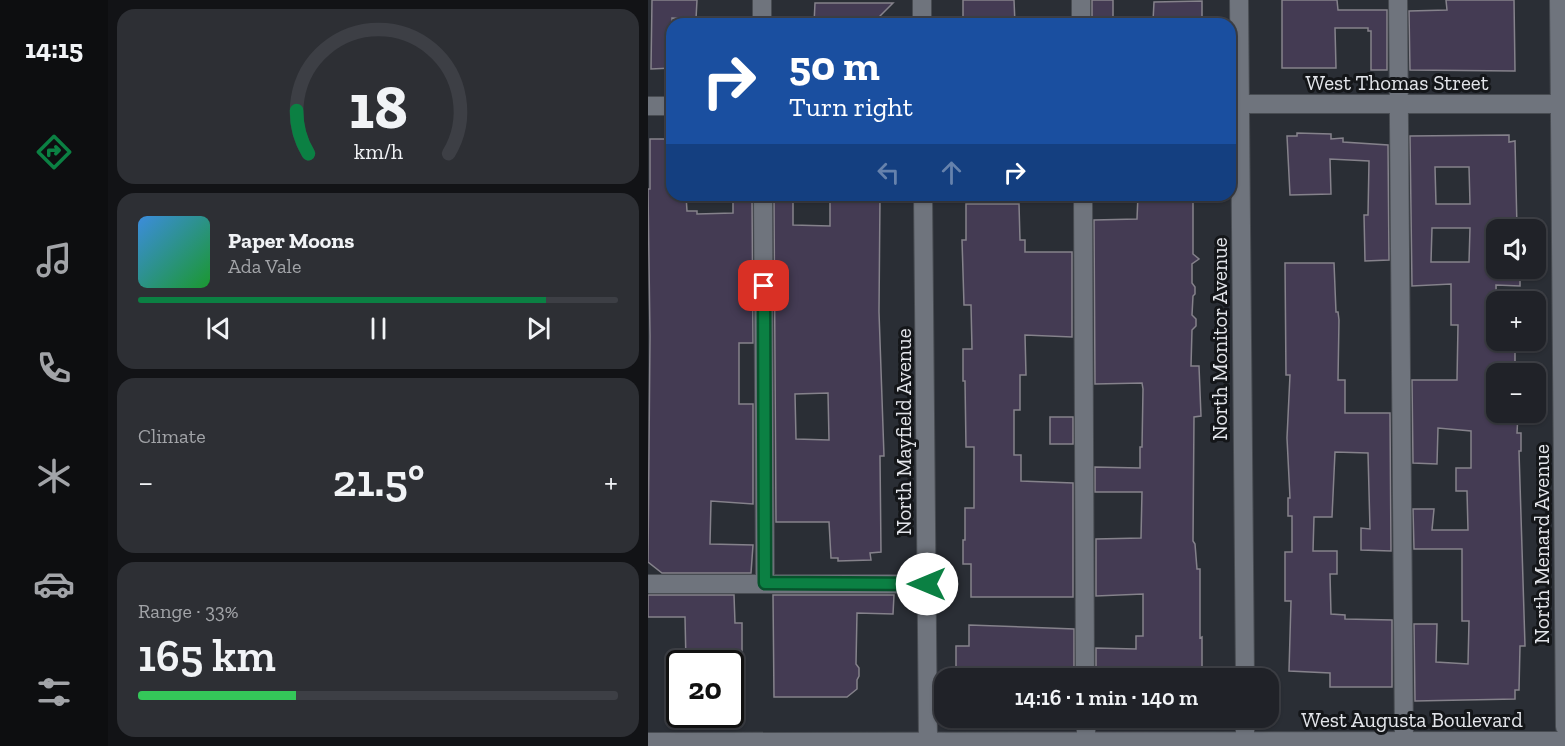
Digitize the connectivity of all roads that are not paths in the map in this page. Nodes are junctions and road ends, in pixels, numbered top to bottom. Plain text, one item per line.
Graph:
1 (762, 0) edge
2 (922, 0) edge
3 (1081, 0) edge
4 (1239, 0) edge
5 (1398, 0) edge
6 (1559, 0) edge
7 (762, 18) edge
8 (922, 18) edge
9 (1082, 18) edge
10 (1236, 78) edge
11 (1236, 104) edge
12 (1399, 104) junction
13 (1562, 104) edge
14 (666, 105) edge
15 (648, 106) edge
16 (1236, 161) edge
17 (763, 201) edge
18 (923, 201) edge
19 (1083, 201) edge
20 (765, 583) junction
21 (648, 584) edge
22 (927, 584) junction
23 (1085, 668) edge
24 (1245, 668) edge
25 (1565, 727) edge
26 (1086, 728) edge
27 (1245, 728) edge
28 (928, 741) junction
29 (1086, 741) junction
30 (1245, 741) junction
31 (1404, 741) junction
32 (1565, 741) edge
33 (648, 742) edge
34 (1033, 744) edge

1 - 7 street
2 - 8 street
3 - 9 street
4 - 10 street, North Monitor Avenue
5 - 12 street
6 - 13 street, North Menard Avenue
11 - 12 street, West Thomas Street
12 - 13 street, West Thomas Street
12 - 31 street
13 - 25 street, North Menard Avenue
14 - 15 street
16 - 24 street, North Monitor Avenue
17 - 20 street
18 - 22 street, North Mayfield Avenue
19 - 23 street
20 - 21 street
20 - 22 street
22 - 28 street, North Mayfield Avenue
26 - 29 street
27 - 30 street
28 - 33 street, West Augusta Boulevard
28 - 34 street, West Augusta Boulevard
29 - 30 street, West Augusta Boulevard
29 - 34 street, West Augusta Boulevard
30 - 31 street, West Augusta Boulevard
31 - 32 street, West Augusta Boulevard

